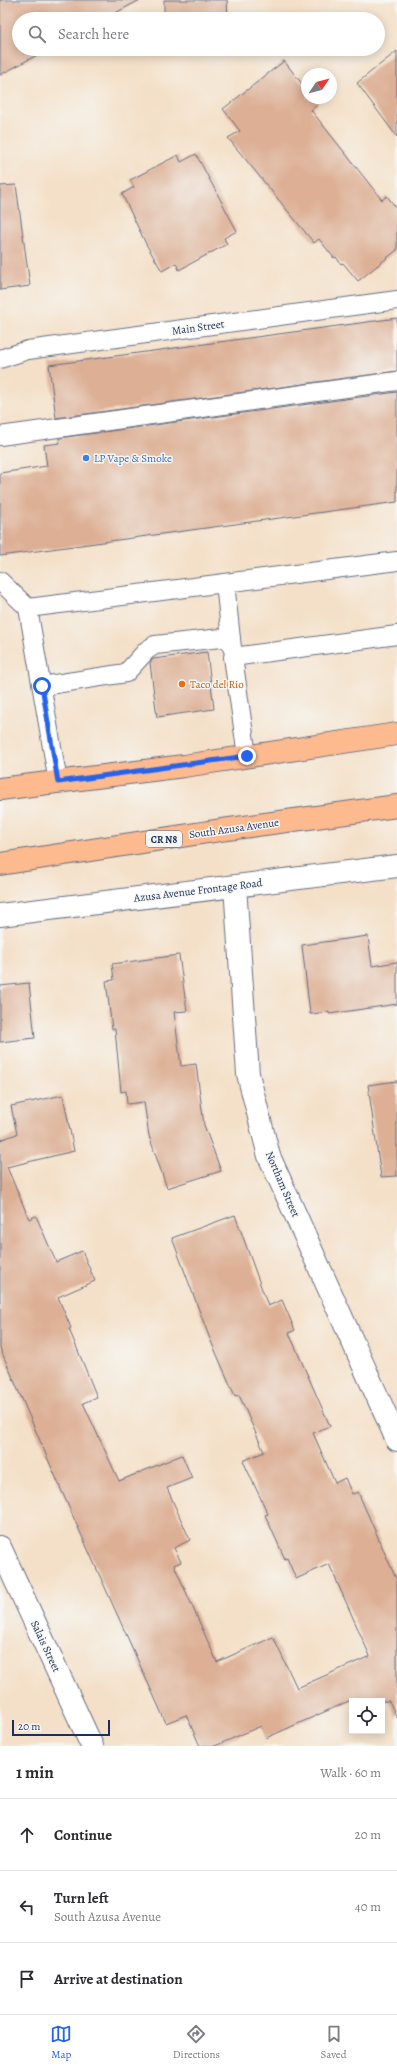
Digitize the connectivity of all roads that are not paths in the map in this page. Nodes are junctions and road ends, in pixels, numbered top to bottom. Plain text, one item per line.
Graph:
1 (397, 300) edge
2 (0, 359) edge
3 (397, 381) edge
4 (0, 436) edge
5 (397, 561) edge
6 (0, 581) edge
7 (225, 583) junction
8 (28, 608) junction
9 (397, 635) edge
10 (231, 637) junction
11 (233, 657) junction
12 (42, 686) junction
13 (397, 734) edge
14 (247, 756) junction
15 (58, 782) junction
16 (0, 789) edge
17 (397, 806) edge
18 (0, 864) edge
19 (397, 866) edge
20 (235, 886) junction
21 (0, 915) edge
22 (397, 1440) edge
23 (0, 1547) edge
24 (92, 1746) edge

1 - 2 lane, Main Street
3 - 4 lane
5 - 7 lane
6 - 8 lane
7 - 8 lane
7 - 10 lane
8 - 12 lane
9 - 11 lane
10 - 11 lane
10 - 12 lane
11 - 14 lane
12 - 15 lane
13 - 14 main road
14 - 15 main road
15 - 16 main road
17 - 18 main road, South Azusa Avenue / CR N8
19 - 20 street, Azusa Avenue Frontage Road
20 - 21 street, Azusa Avenue Frontage Road
20 - 22 street, Northam Street
23 - 24 street, Salais Street

